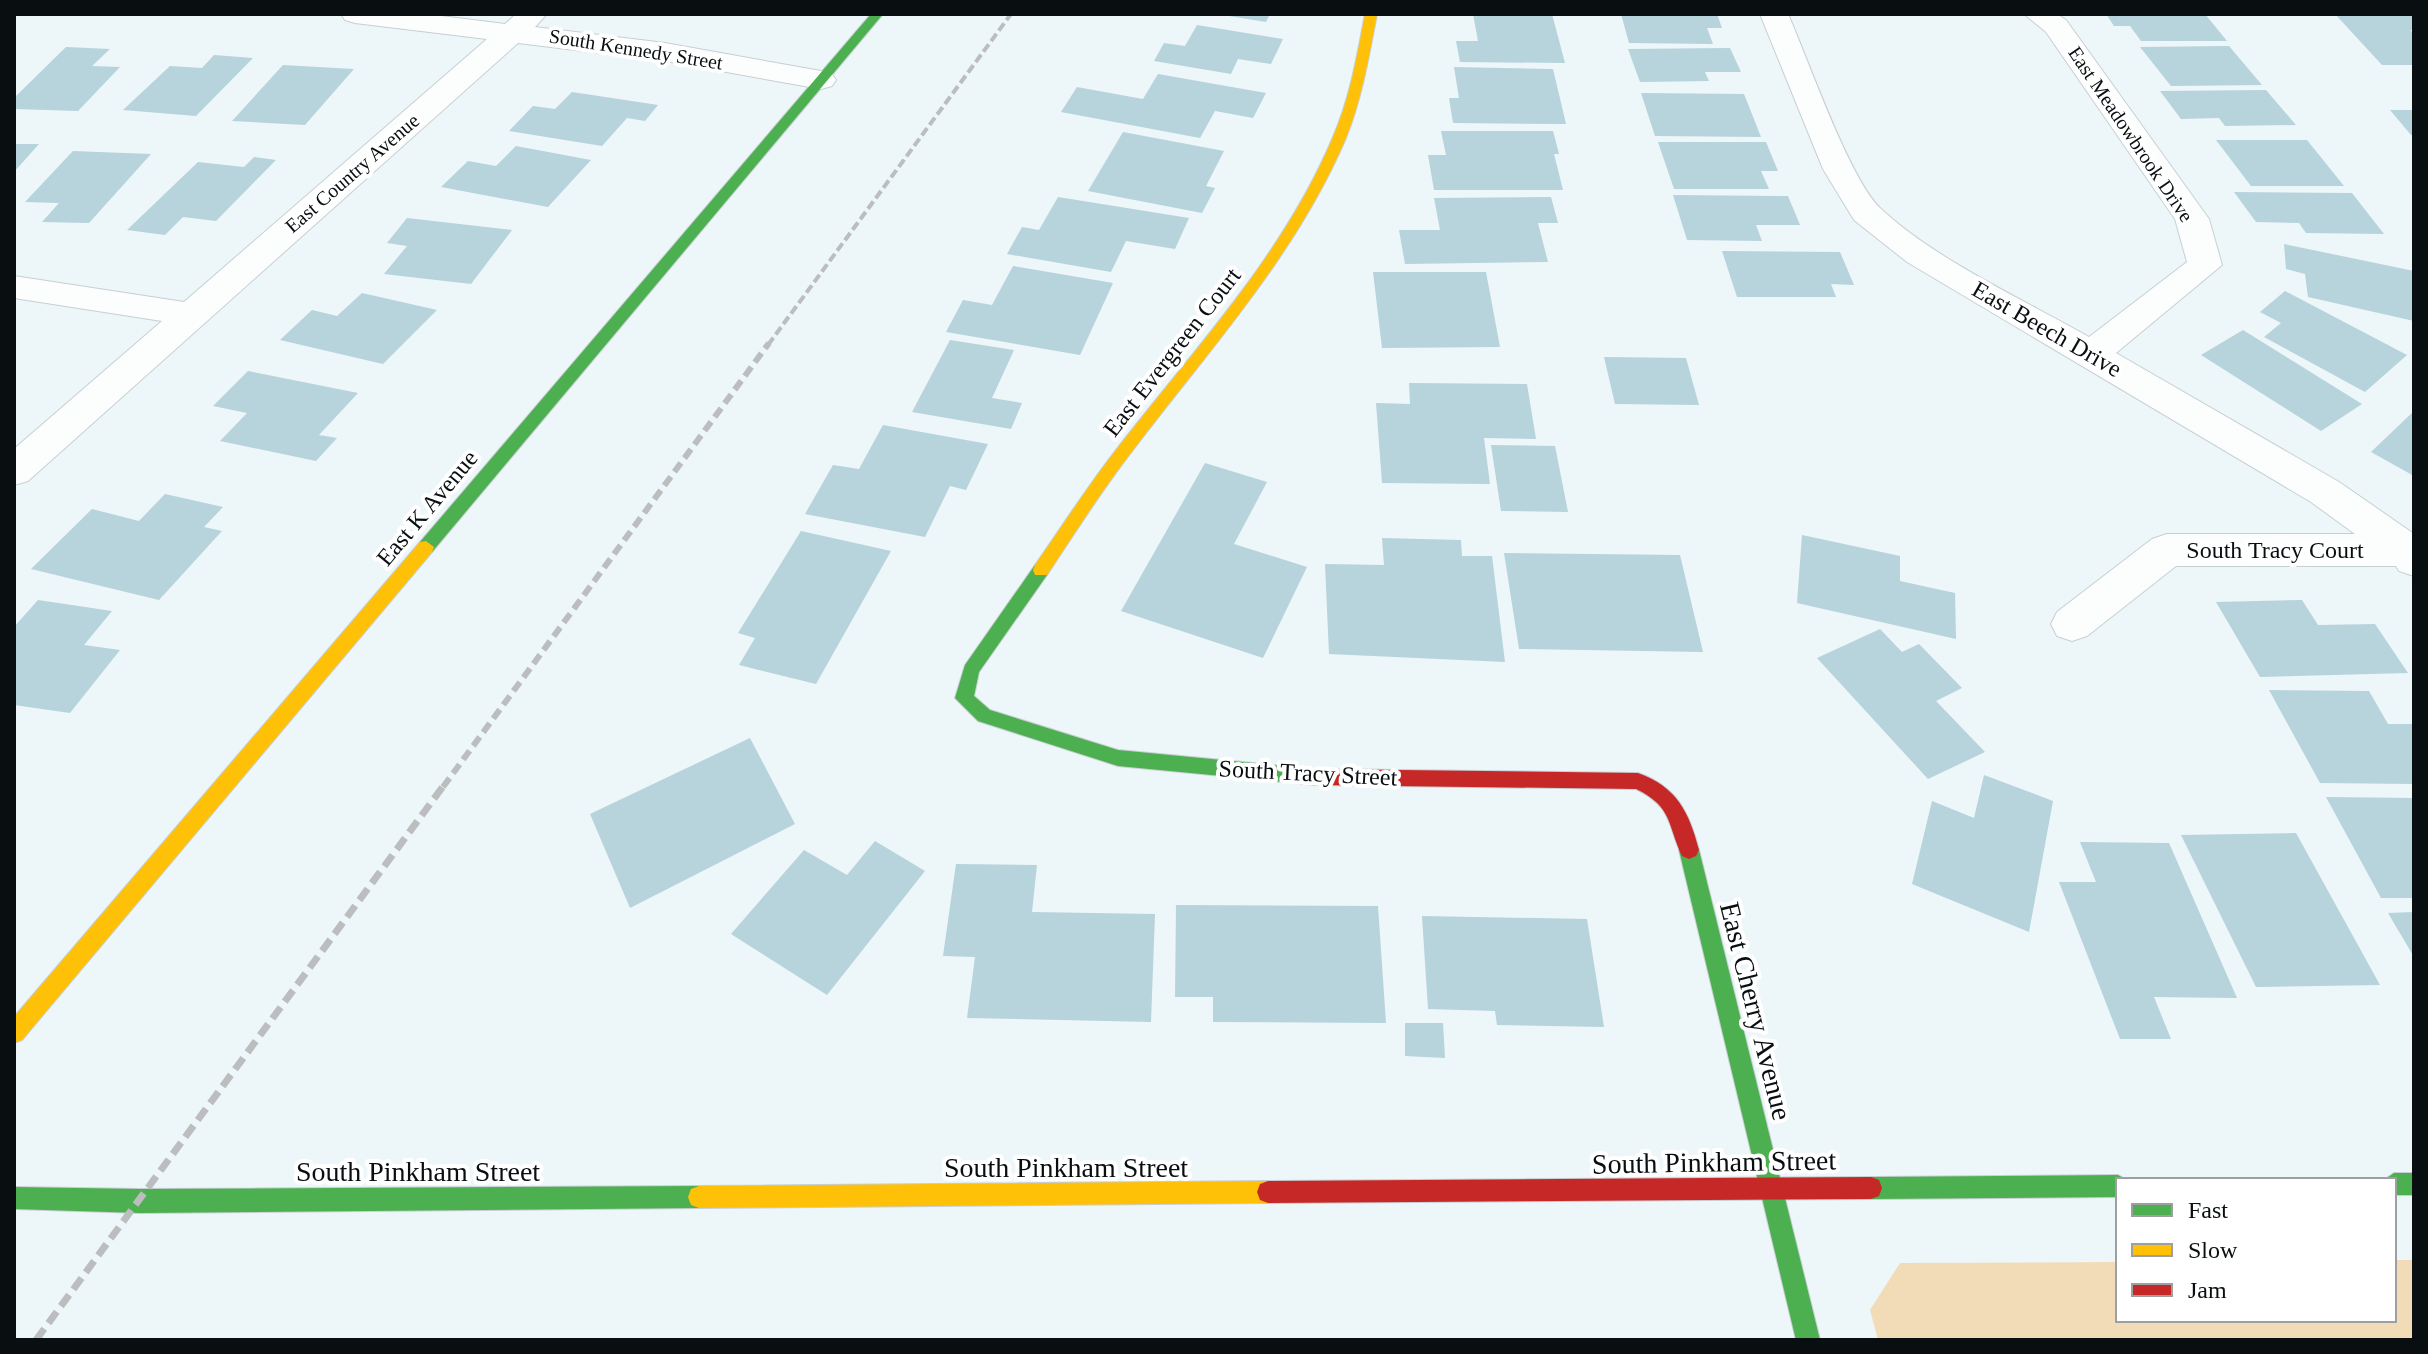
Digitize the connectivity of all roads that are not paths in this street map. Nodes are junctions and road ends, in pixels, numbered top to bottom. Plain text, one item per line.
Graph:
1 (355, 14) edge
2 (877, 14) edge
3 (1371, 14) edge
4 (1774, 14) edge
5 (2038, 14) edge
6 (523, 23) edge
7 (821, 80) junction
8 (14, 287) edge
9 (192, 315) junction
10 (2091, 354) junction
11 (14, 471) edge
12 (2411, 555) edge
13 (2072, 624) dead end
14 (964, 698) joint
15 (1664, 793) joint
16 (14, 1033) edge
17 (2116, 1186) edge
18 (1770, 1188) junction
19 (14, 1198) edge
20 (1808, 1340) edge

1 - 6 street, South Kennedy Street
2 - 7 street, East K Avenue
3 - 14 street, East Evergreen Court
4 - 10 street, East Beech Drive
5 - 10 street, East Meadowbrook Drive
6 - 7 street, South Kennedy Street
6 - 9 street, East Country Avenue
7 - 16 street, East K Avenue
8 - 9 street
9 - 11 street, East Country Avenue
10 - 12 street, East Beech Drive
12 - 13 street, South Tracy Court
14 - 15 street, South Tracy Street
15 - 18 street, East Cherry Avenue
17 - 18 street, South Pinkham Street
18 - 19 street, South Pinkham Street
18 - 20 street, East Cherry Avenue

